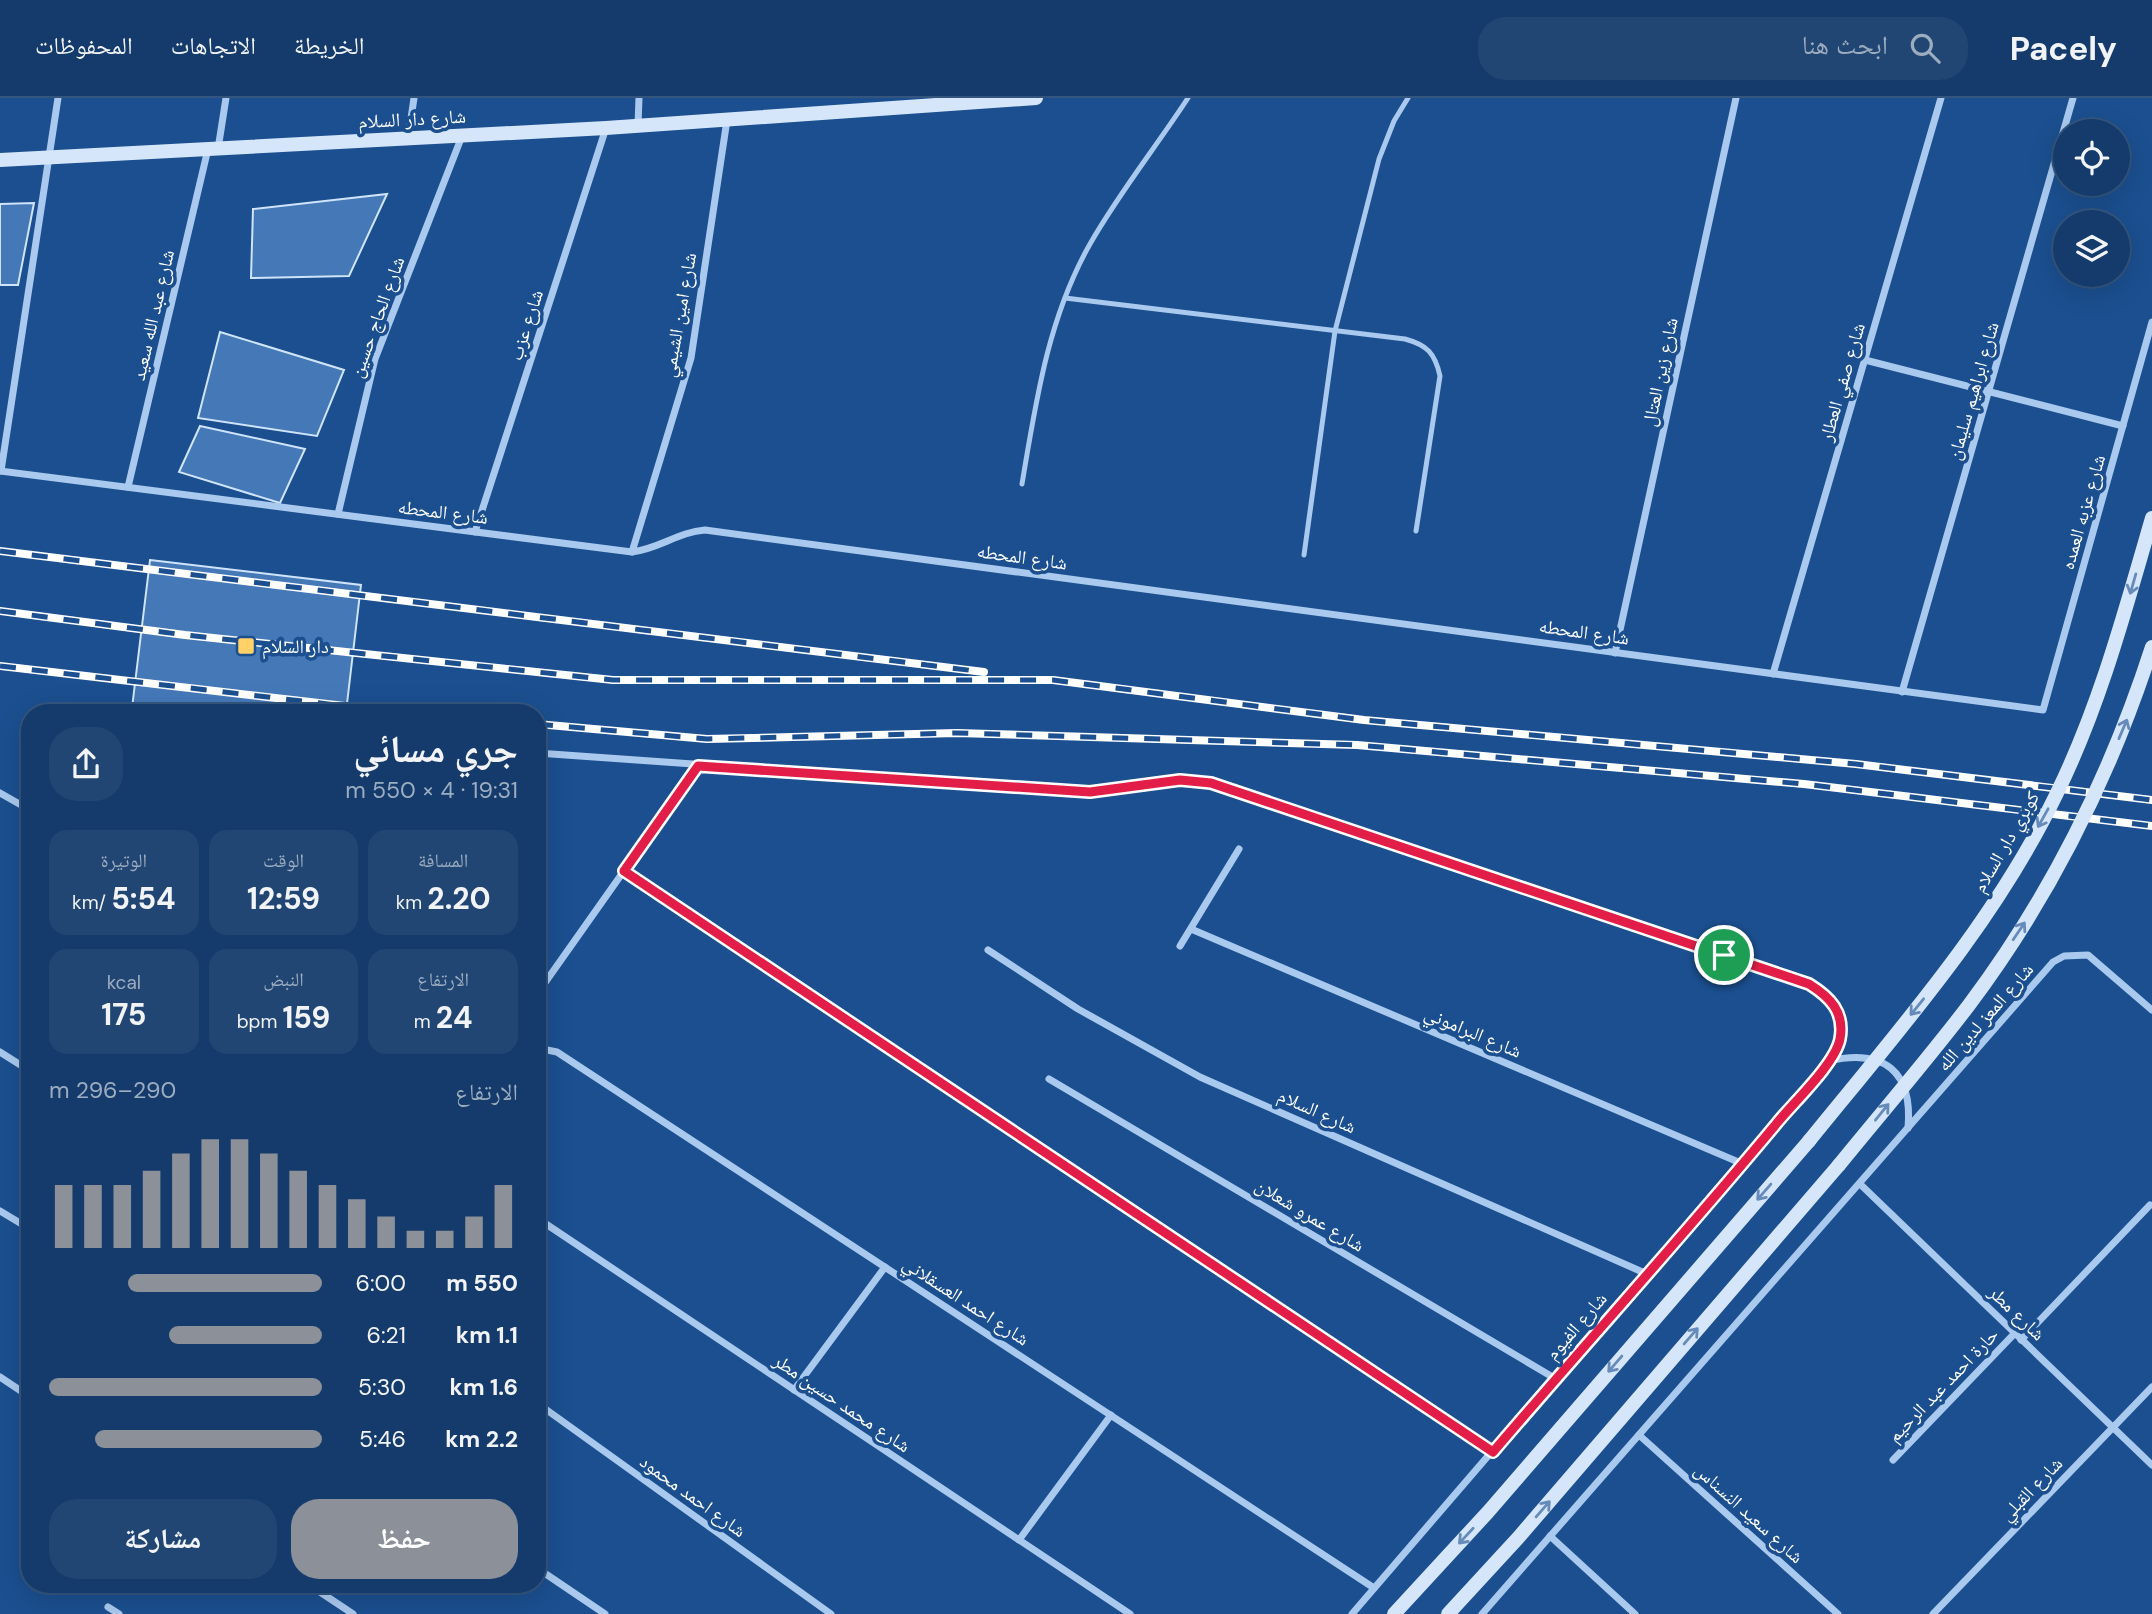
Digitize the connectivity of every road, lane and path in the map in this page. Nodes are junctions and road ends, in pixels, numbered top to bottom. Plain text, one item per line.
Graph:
1 (58, 98) edge
2 (226, 98) edge
3 (414, 98) edge
4 (639, 98) edge
5 (1036, 98) edge
6 (1188, 98) edge
7 (1408, 98) edge
8 (1736, 98) edge
9 (1941, 98) edge
10 (2073, 98) edge
11 (952, 101) edge
12 (727, 120) junction
13 (638, 126) junction
14 (606, 128) junction
15 (462, 136) junction
16 (408, 139) junction
17 (213, 149) junction
18 (49, 158) junction
19 (0, 160) edge
20 (1065, 298) junction
21 (2152, 322) edge
22 (1335, 331) junction
23 (1865, 360) junction
24 (1989, 391) junction
25 (2123, 426) junction
26 (0, 471) edge
27 (1022, 484) dead end
28 (128, 487) junction
29 (338, 514) junction
30 (2152, 518) edge
31 (1416, 531) dead end
32 (475, 532) junction
33 (632, 552) junction
34 (1304, 555) dead end
35 (2152, 647) edge
36 (1615, 653) junction
37 (1773, 674) junction
38 (1902, 692) junction
39 (2043, 710) joint
40 (546, 754) edge
41 (698, 766) junction
42 (0, 793) edge
43 (21, 805) edge
44 (1239, 849) dead end
45 (624, 871) junction
46 (1191, 929) junction
47 (1180, 946) dead end
48 (988, 950) dead end
49 (546, 981) edge
50 (2152, 1010) edge
51 (546, 1050) edge
52 (0, 1052) edge
53 (1828, 1061) junction
54 (21, 1066) edge
55 (1049, 1079) dead end
56 (1908, 1130) junction
57 (1743, 1164) junction
58 (1860, 1184) junction
59 (2150, 1205) dead end
60 (0, 1211) edge
61 (21, 1223) edge
62 (546, 1224) edge
63 (885, 1267) junction
64 (1647, 1274) junction
65 (2015, 1333) junction
66 (2021, 1340) junction
67 (0, 1377) edge
68 (1556, 1379) junction
69 (2152, 1387) edge
70 (794, 1390) junction
71 (21, 1391) edge
72 (546, 1409) edge
73 (1111, 1416) junction
74 (2113, 1427) junction
75 (1639, 1435) junction
76 (1493, 1452) junction
77 (1893, 1460) dead end
78 (2152, 1465) edge
79 (1550, 1536) junction
80 (1019, 1540) junction
81 (546, 1574) edge
82 (1374, 1588) junction
83 (322, 1593) edge
84 (108, 1606) dead end
85 (119, 1614) edge
86 (354, 1614) edge
87 (605, 1614) edge
88 (831, 1614) edge
89 (1130, 1614) edge
90 (1352, 1614) edge
91 (1394, 1614) edge
92 (1448, 1614) edge
93 (1482, 1614) edge
94 (1634, 1614) edge
95 (1838, 1614) edge
96 (1933, 1614) edge

1 - 18 street
2 - 17 street, شارع عبد الله سعيد
3 - 16 street
4 - 13 street
5 - 11 street, شارع دار السلام
6 - 20 lane
7 - 22 lane
8 - 36 street, شارع زين العتال
9 - 23 street, شارع صفي العطار
10 - 24 street, شارع ابراهيم سليمان
11 - 12 street, شارع دار السلام
12 - 13 street, شارع دار السلام
12 - 33 street, شارع امين الشيمي
13 - 14 street, شارع دار السلام
14 - 15 street, شارع دار السلام
14 - 32 street, شارع عزب
15 - 16 street, شارع دار السلام
15 - 29 street, شارع الحاج حسين
16 - 17 street, شارع دار السلام
17 - 18 street, شارع دار السلام
17 - 28 street, شارع عبد الله سعيد
18 - 19 street, شارع دار السلام
18 - 26 street
20 - 22 lane
20 - 27 lane
21 - 25 street, شارع عزبه العمده
22 - 31 lane
22 - 34 lane
23 - 24 street
23 - 37 street, شارع صفي العطار
24 - 25 street
24 - 38 street, شارع ابراهيم سليمان
25 - 39 street, شارع عزبه العمده
26 - 28 street, شارع المحطه
28 - 29 street, شارع المحطه
29 - 32 street, شارع المحطه
30 -> 91 street, كوبري دار السلام, bridge
32 - 33 street, شارع المحطه
33 - 36 street, شارع المحطه
92 -> 35 street, bridge
36 - 37 street, شارع المحطه
37 - 38 street, شارع المحطه
38 - 39 street, شارع المحطه
40 - 41 street, شارع الفيوم
41 - 45 street
41 - 53 street, شارع الفيوم
42 - 43 street
44 - 46 street
45 - 49 street
45 - 76 street
46 - 47 street
46 - 57 street, شارع البراموني
48 - 64 street, شارع السلام
50 - 56 street, شارع المعز لدين الله
51 - 63 street, شارع احمد العسقلاني
52 - 54 street
53 - 56 street
53 - 57 street, شارع الفيوم
55 - 68 street, شارع عمرو شعلان
56 - 58 street, شارع المعز لدين الله
57 - 64 street, شارع الفيوم
58 - 65 street, شارع مطر
58 - 75 street
59 - 66 street
60 - 61 street
62 - 70 street, شارع محمد حسين مطر
63 - 70 street
63 - 73 street, شارع احمد العسقلاني
64 - 68 street, شارع الفيوم
65 - 66 street, شارع مطر
65 - 77 street, حارة احمد عبد الرحيم
66 - 74 street, شارع مطر
67 - 71 street
68 - 76 street, شارع الفيوم
69 - 74 street, شارع القبلي
70 - 80 street, شارع محمد حسين مطر
72 - 88 street, شارع احمد محمود
73 - 80 street
73 - 82 street, شارع احمد العسقلاني
74 - 78 street, شارع مطر
74 - 96 street, شارع القبلي
75 - 79 street
75 - 95 street, شارع سعيد النسناس
76 - 82 street, شارع الفيوم
79 - 93 street
79 - 94 street
80 - 89 street, شارع محمد حسين مطر
81 - 87 street
82 - 90 street, شارع الفيوم
83 - 86 street
84 - 85 street

